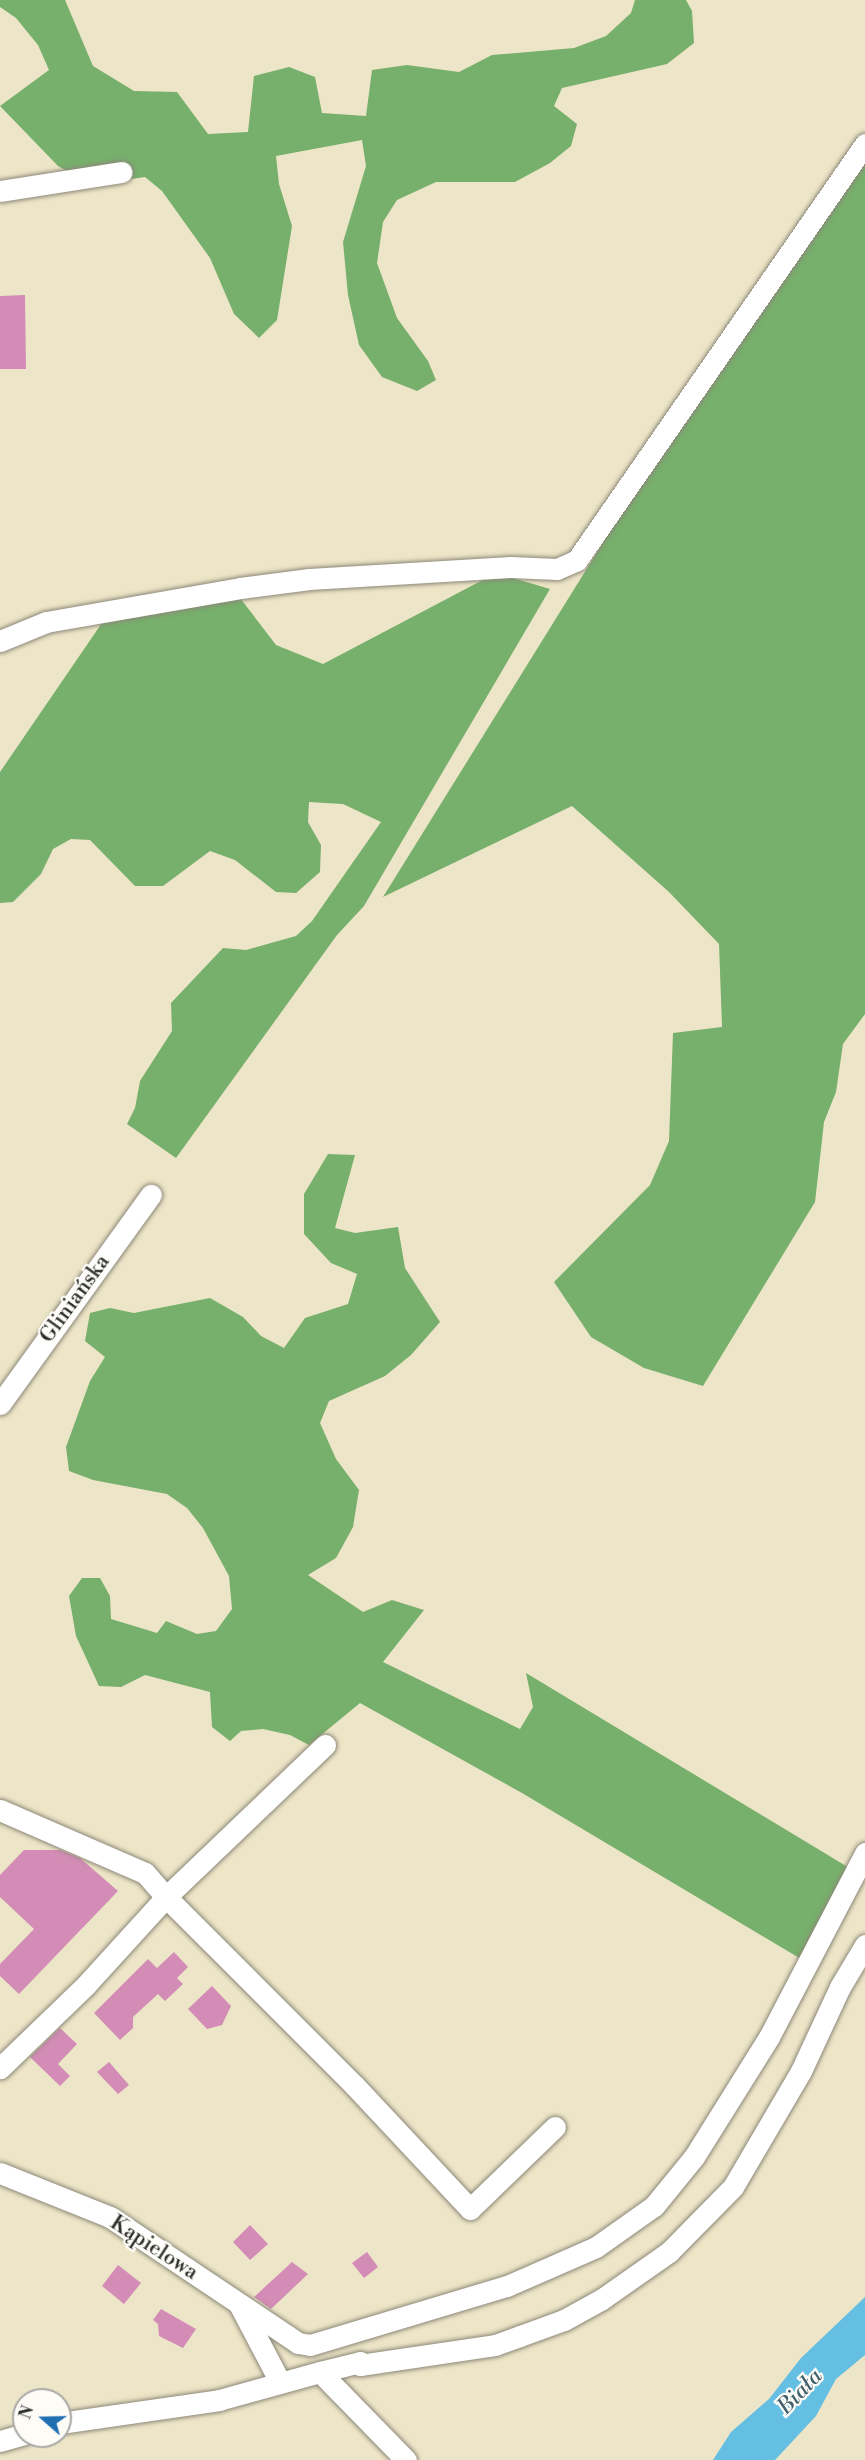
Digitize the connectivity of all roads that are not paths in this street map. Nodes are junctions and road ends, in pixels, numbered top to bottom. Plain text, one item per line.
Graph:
1 (865, 144) edge
2 (122, 172) dead end
3 (0, 191) edge
4 (0, 641) edge
5 (151, 1195) dead end
6 (0, 1404) edge
7 (325, 1745) dead end
8 (0, 1810) edge
9 (865, 1853) edge
10 (166, 1897) junction
11 (865, 1945) edge
12 (0, 2068) edge
13 (555, 2127) dead end
14 (0, 2173) edge
15 (238, 2304) junction
16 (320, 2372) junction
17 (280, 2382) junction
18 (219, 2400) junction
19 (186, 2410) dead end
20 (72, 2421) edge
21 (406, 2460) edge

1 - 4 street
2 - 3 street
5 - 6 street, Gliniańska
7 - 10 street
8 - 10 street
9 - 15 street, Kąpielowa
10 - 12 street
10 - 13 street
11 - 16 street
14 - 15 street, Kąpielowa
15 - 17 street
16 - 17 street
16 - 21 street
17 - 18 street
18 - 19 street
18 - 20 street

